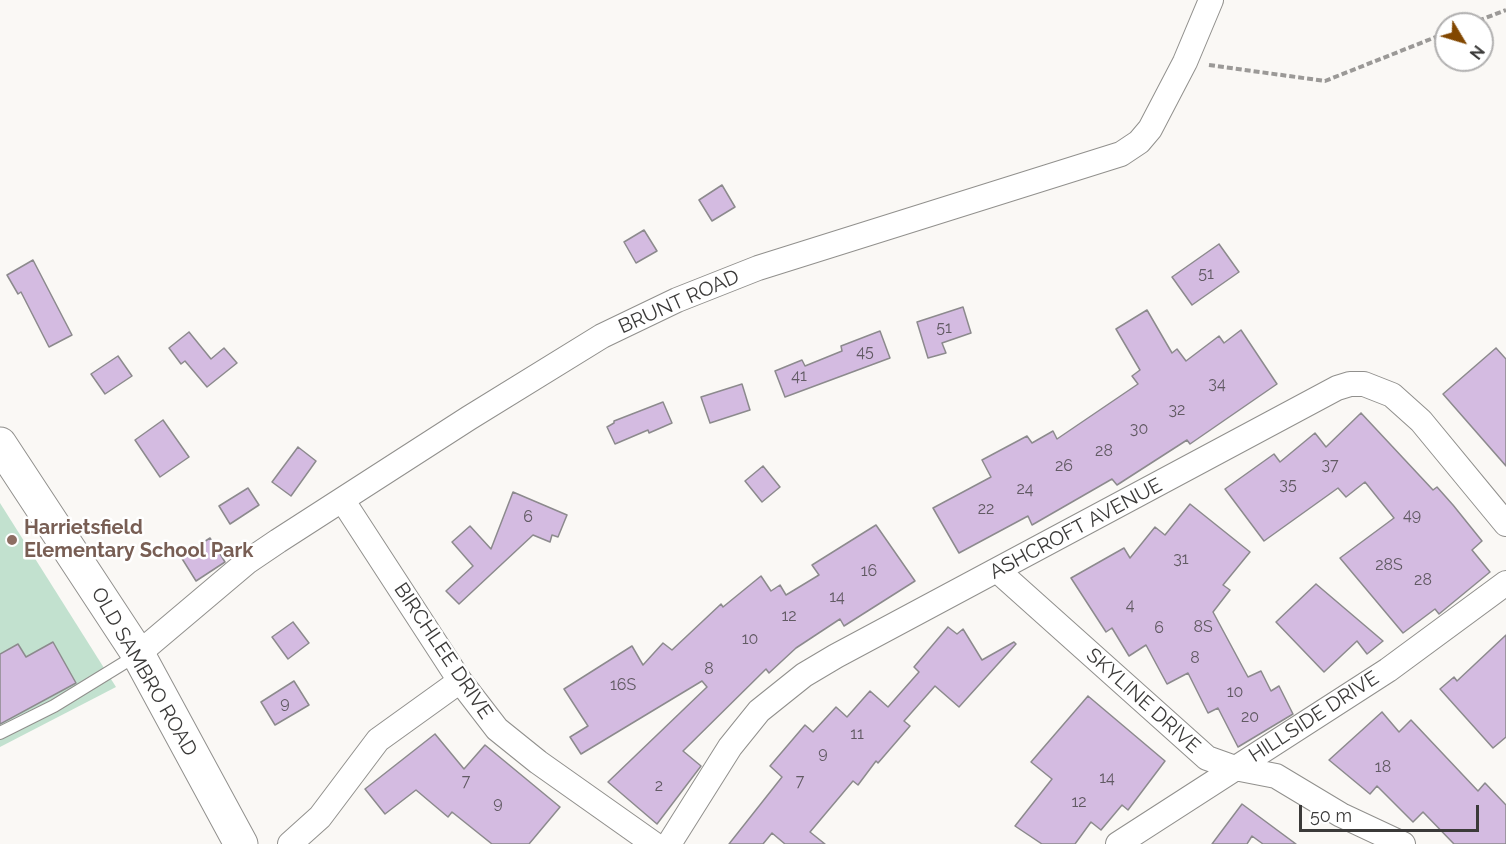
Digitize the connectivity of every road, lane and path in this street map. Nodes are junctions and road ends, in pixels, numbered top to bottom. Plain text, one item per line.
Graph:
1 (1211, 0) edge
2 (1434, 38) edge
3 (1185, 62) junction
4 (0, 444) edge
5 (343, 501) junction
6 (1506, 524) edge
7 (998, 571) junction
8 (1506, 583) edge
9 (138, 654) junction
10 (460, 681) junction
11 (0, 733) edge
12 (1235, 768) junction
13 (241, 844) edge
14 (290, 844) edge
15 (654, 844) edge
16 (669, 844) edge
17 (1118, 844) edge
18 (1403, 844) edge

1 - 3 street, BRUNT ROAD
2 - 3 path
3 - 5 street, BRUNT ROAD
4 - 9 main road, OLD SAMBRO ROAD
5 - 9 street, BRUNT ROAD
5 - 10 street, BIRCHLEE DRIVE
6 - 7 street, ASHCROFT AVENUE
7 - 12 street, SKYLINE DRIVE
7 - 16 street, ASHCROFT AVENUE
8 - 12 street, HILLSIDE DRIVE
9 - 11 lane
9 - 13 main road, OLD SAMBRO ROAD
10 - 14 street
10 - 15 street, BIRCHLEE DRIVE
12 - 17 street, HILLSIDE DRIVE
12 - 18 street, SKYLINE DRIVE

